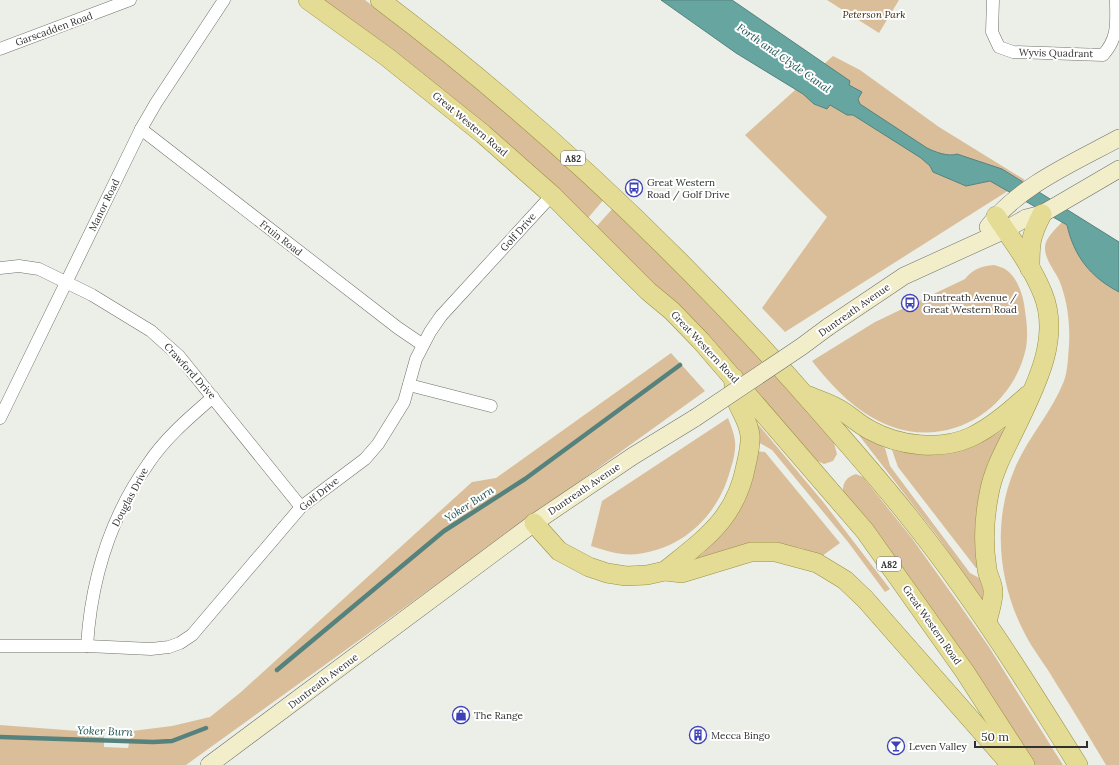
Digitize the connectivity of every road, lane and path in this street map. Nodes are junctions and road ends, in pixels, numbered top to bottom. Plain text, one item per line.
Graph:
1 (130, 0) edge
2 (224, 0) edge
3 (308, 0) edge
4 (380, 0) edge
5 (993, 0) edge
6 (1116, 0) edge
7 (0, 49) edge
8 (141, 129) junction
9 (1119, 138) edge
10 (1119, 169) edge
11 (552, 195) junction
12 (1034, 216) junction
13 (1000, 223) junction
14 (0, 268) edge
15 (1030, 271) junction
16 (67, 282) junction
17 (423, 345) junction
18 (734, 378) junction
19 (409, 385) junction
20 (1032, 392) junction
21 (805, 395) junction
22 (213, 397) junction
23 (491, 406) dead end
24 (0, 418) edge
25 (301, 507) junction
26 (534, 523) junction
27 (665, 571) junction
28 (987, 622) junction
29 (0, 646) edge
30 (87, 646) junction
31 (209, 765) edge
32 (1012, 765) edge
33 (1025, 765) edge
34 (1078, 765) edge

1 - 7 street, Garscadden Road
2 - 8 street, Manor Road
3 - 11 main road, Great Western Road / A82
4 - 21 main road, A82
5 - 6 street, Wyvis Quadrant
8 - 16 street, Manor Road
8 - 17 street, Fruin Road
9 - 13 street, Duntreath Avenue
10 - 12 street, Duntreath Avenue
11 - 17 street, Golf Drive
11 - 18 main road, Great Western Road / A82
12 - 13 street, Duntreath Avenue
12 - 15 main road
13 - 15 main road
13 - 26 street, Duntreath Avenue, bridge
14 - 16 street, Crawford Drive
15 - 20 main road
16 - 22 street, Crawford Drive
16 - 24 street, Manor Road
17 - 19 street, Golf Drive
18 - 27 main road
18 - 33 main road, Great Western Road / A82
19 - 23 street
19 - 25 street, Golf Drive
20 - 21 main road
20 - 28 main road
21 - 28 main road, A82
22 - 25 street, Crawford Drive
22 - 30 street, Douglas Drive
25 - 30 street, Golf Drive
26 - 27 main road
26 - 31 street, Duntreath Avenue
27 - 32 main road
28 - 34 main road, A82
29 - 30 street, Golf Drive

